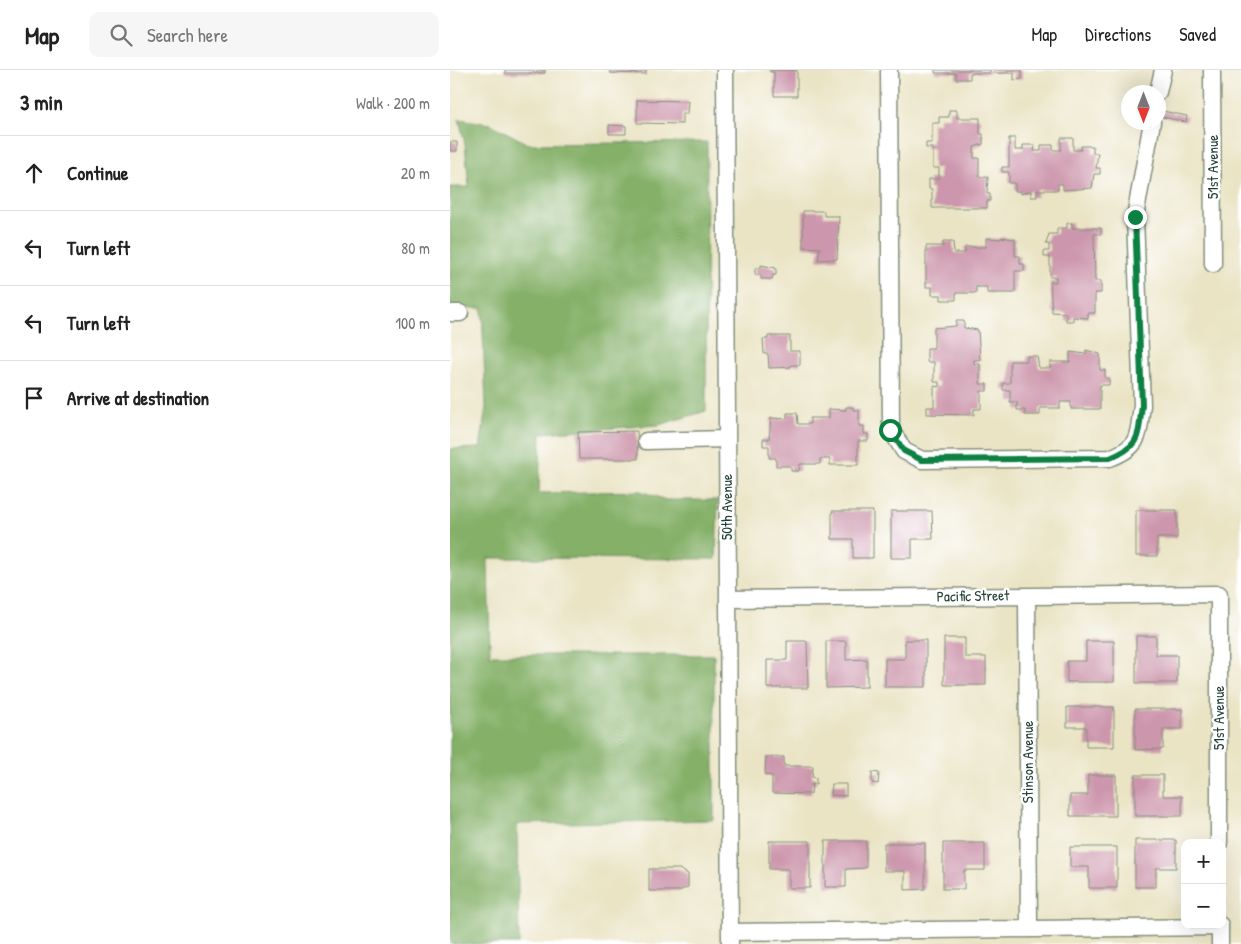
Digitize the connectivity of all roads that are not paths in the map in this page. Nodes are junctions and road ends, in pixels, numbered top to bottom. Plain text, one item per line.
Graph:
1 (725, 70) edge
2 (889, 70) edge
3 (1163, 70) edge
4 (1212, 70) edge
5 (1160, 85) edge
6 (1151, 130) edge
7 (1213, 264) dead end
8 (727, 439) junction
9 (646, 440) dead end
10 (1219, 594) joint
11 (1027, 596) junction
12 (728, 599) junction
13 (1219, 839) edge
14 (1181, 927) edge
15 (1028, 929) junction
16 (1220, 929) edge
17 (730, 938) edge
18 (1220, 944) edge

1 - 8 street, 50th Avenue
2 - 6 street
3 - 5 street
4 - 7 street, 51st Avenue
8 - 9 street
8 - 12 street, 50th Avenue
10 - 11 street, Pacific Street
10 - 13 street, 51st Avenue
11 - 12 street, Pacific Street
11 - 15 street, Stinson Avenue
12 - 17 street, 50th Avenue
14 - 15 street
15 - 17 street
16 - 18 street

